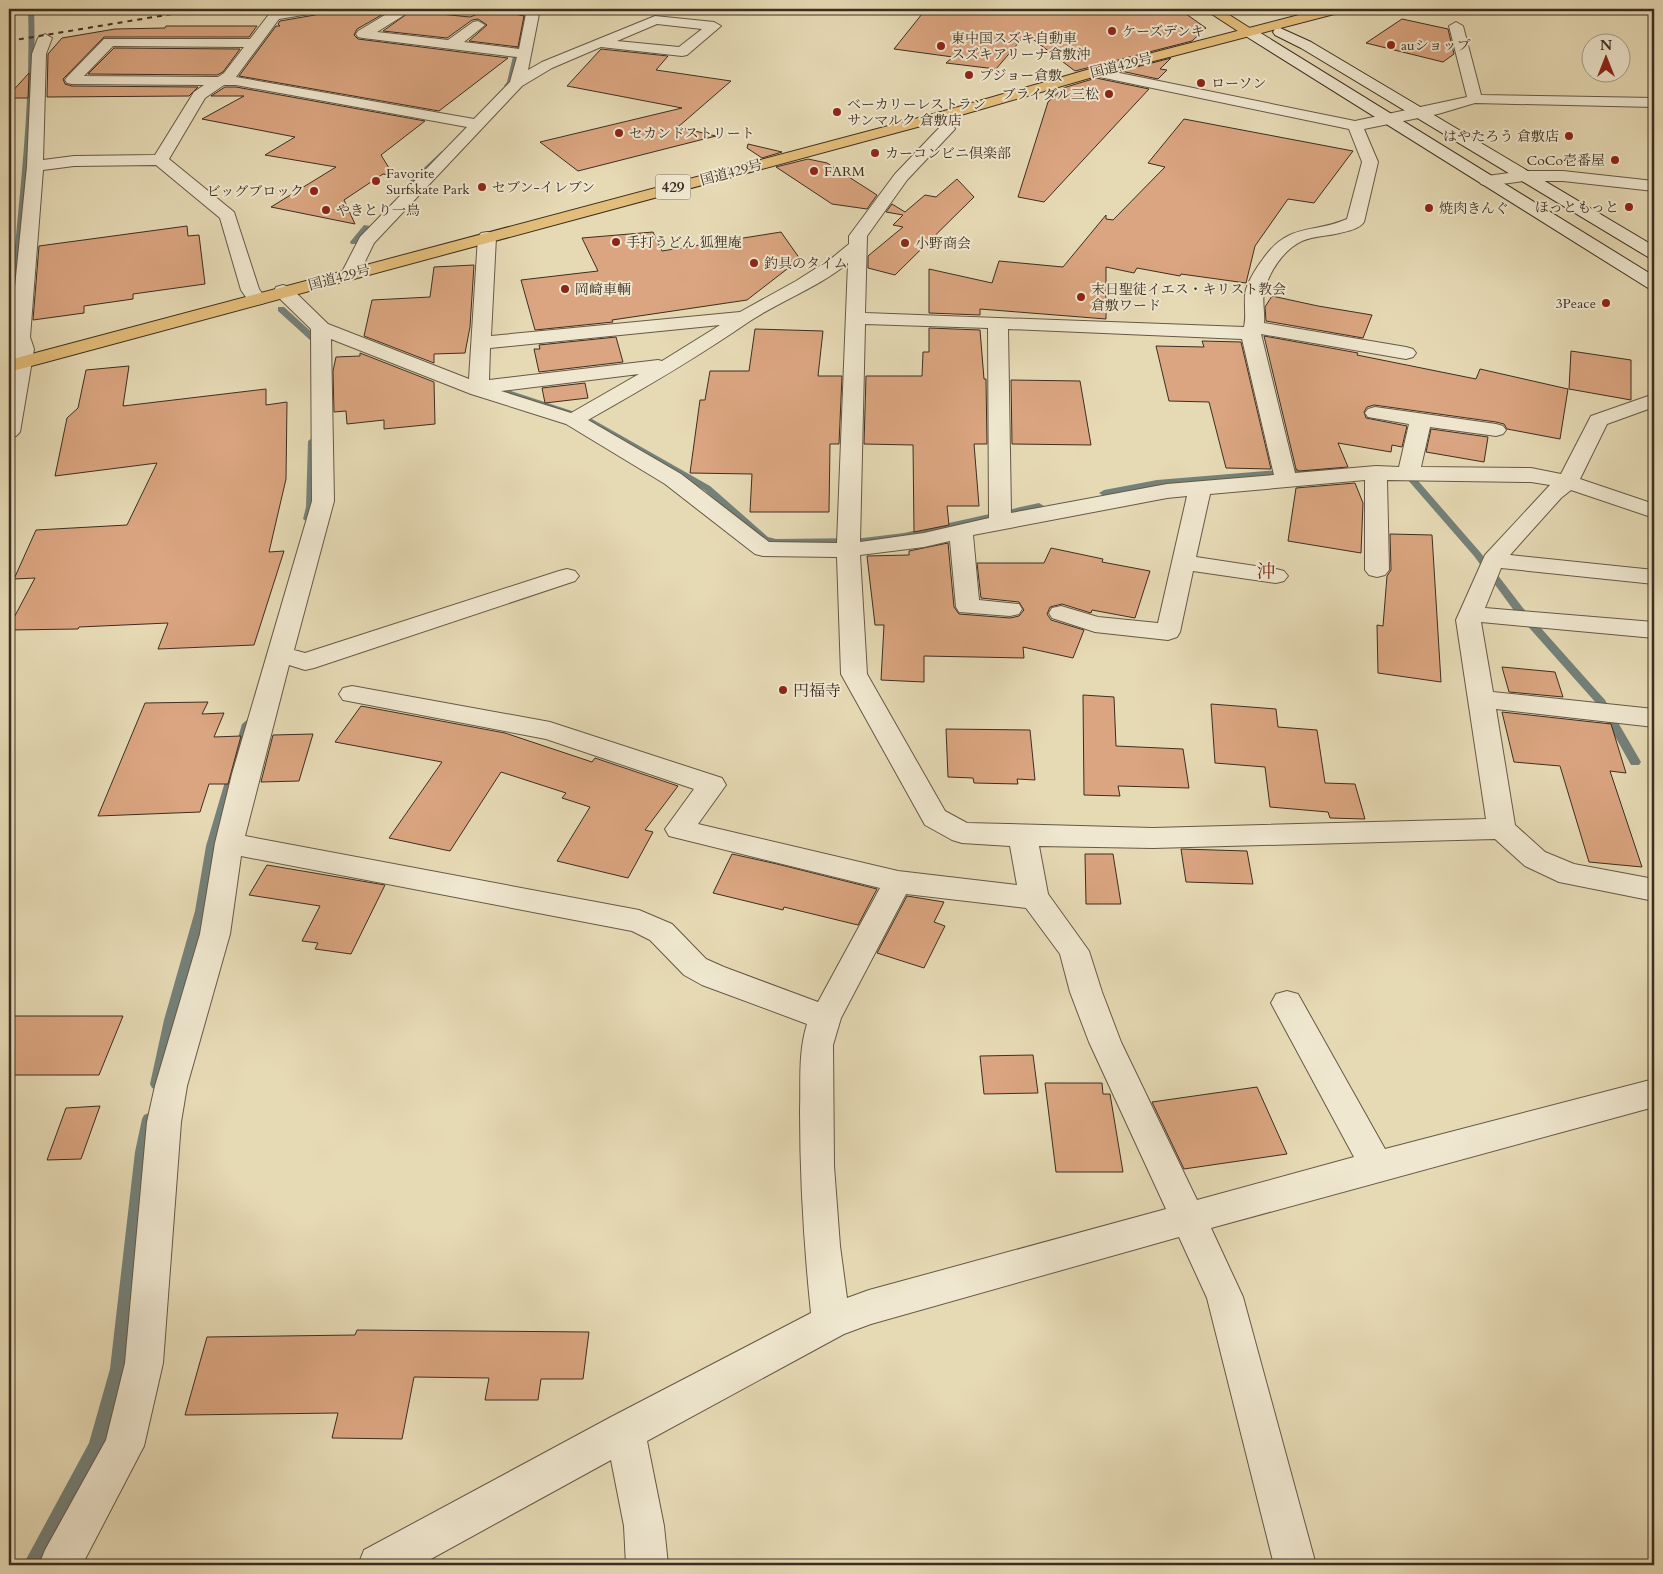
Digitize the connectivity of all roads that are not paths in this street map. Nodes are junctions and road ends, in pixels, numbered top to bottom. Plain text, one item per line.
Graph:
1 (315, 9) edge
2 (404, 9) edge
3 (534, 9) edge
4 (1211, 9) edge
5 (1236, 9) edge
6 (1336, 9) edge
7 (478, 25) dead end
8 (1456, 26) dead end
9 (1270, 27) junction
10 (160, 28) dead end
11 (1249, 32) junction
12 (45, 38) dead end
13 (148, 42) junction
14 (253, 43) junction
15 (600, 43) junction
16 (451, 45) junction
17 (520, 53) junction
18 (1095, 72) junction
19 (40, 80) junction
20 (72, 80) junction
21 (223, 80) junction
22 (517, 83) junction
23 (1475, 99) junction
24 (1654, 103) edge
25 (1420, 113) junction
26 (942, 116) junction
27 (1388, 120) junction
28 (473, 123) junction
29 (1356, 126) junction
30 (160, 160) junction
31 (35, 166) junction
32 (1524, 176) junction
33 (1487, 181) junction
34 (1654, 186) edge
35 (488, 237) junction
36 (858, 245) junction
37 (1654, 253) edge
38 (350, 274) junction
39 (1654, 284) edge
40 (283, 291) junction
41 (256, 299) junction
42 (745, 317) junction
43 (855, 318) junction
44 (998, 324) junction
45 (321, 328) junction
46 (1253, 331) junction
47 (481, 343) junction
48 (1406, 353) dead end
49 (15, 365) edge
50 (670, 365) junction
51 (478, 388) junction
52 (1654, 400) edge
53 (1374, 413) dead end
54 (1421, 419) junction
55 (573, 420) junction
56 (1496, 430) dead end
57 (9, 432) edge
58 (1409, 472) junction
59 (1376, 473) junction
60 (1284, 475) junction
61 (1568, 482) junction
62 (1200, 488) junction
63 (1654, 511) edge
64 (999, 517) junction
65 (961, 531) junction
66 (848, 544) junction
67 (1184, 562) junction
68 (1490, 566) junction
69 (1377, 570) dead end
70 (567, 576) dead end
71 (1276, 576) dead end
72 (1654, 577) edge
73 (1010, 609) dead end
74 (1061, 613) dead end
75 (1470, 614) junction
76 (1654, 630) edge
77 (280, 654) junction
78 (352, 694) dead end
79 (1480, 699) junction
80 (1654, 718) edge
81 (1502, 829) junction
82 (1023, 836) junction
83 (229, 843) junction
84 (898, 882) junction
85 (1654, 890) edge
86 (1036, 898) junction
87 (1287, 1003) dead end
88 (825, 1018) junction
89 (1654, 1093) edge
90 (1377, 1166) junction
91 (1187, 1219) junction
92 (831, 1322) junction
93 (626, 1431) junction
94 (60, 1565) edge
95 (379, 1565) edge
96 (647, 1565) edge
97 (1295, 1565) edge

1 - 14 street
2 - 16 street
3 - 17 street
4 - 11 main road
5 - 9 main road
6 - 9 main road, 国道429号 / 429
7 - 16 street
8 - 23 street
9 - 11 main road, 国道429号 / 429
9 - 25 street
10 - 13 street
11 - 18 main road, 国道429号 / 429
11 - 27 street
12 - 19 street
13 - 14 street
13 - 20 street
14 - 21 street
15 - 15 street
15 - 22 street
16 - 17 street
17 - 22 street
18 - 26 main road, 国道429号 / 429
18 - 29 street
19 - 20 street
19 - 31 street
20 - 21 street
21 - 28 street
21 - 30 street
22 - 28 street
23 - 24 street
23 - 25 street
25 - 27 street
25 - 32 street
26 - 35 main road, 国道429号 / 429
26 - 36 street
27 - 29 street
27 - 33 street
28 - 38 street
29 - 46 street
30 - 31 street
30 - 41 street
31 - 49 street
32 - 33 street
32 - 34 street
32 - 37 street
33 - 39 street
35 - 38 main road, 国道429号 / 429
35 - 47 street
36 - 42 street
36 - 43 street
38 - 40 main road, 国道429号 / 429
40 - 41 main road, 国道429号 / 429
40 - 45 street
41 - 49 main road, 国道429号 / 429
42 - 47 street
42 - 50 street
43 - 44 street
43 - 66 street
44 - 46 street
44 - 64 street
45 - 51 street
45 - 77 street
46 - 48 street
46 - 60 street
47 - 51 street
49 - 57 street
50 - 51 street
50 - 55 street
51 - 55 street
52 - 61 street
53 - 54 street
54 - 56 street
54 - 58 street
55 - 66 street
58 - 59 street
58 - 61 street
59 - 60 street
59 - 69 street
60 - 62 street
61 - 63 street
61 - 68 street
62 - 64 street
62 - 67 street
64 - 65 street
65 - 66 street
65 - 73 street
66 - 82 street
67 - 71 street
67 - 74 street
68 - 72 street
68 - 75 street
70 - 77 street
75 - 76 street
75 - 79 street
77 - 83 street
78 - 84 street
79 - 80 street
79 - 81 street
81 - 82 street
81 - 85 street
82 - 86 street
83 - 88 street
83 - 94 street
84 - 86 street
84 - 88 street
86 - 91 street
87 - 90 street
88 - 92 street
89 - 90 street
90 - 91 street
91 - 92 street
91 - 97 street
92 - 93 street
93 - 95 street
93 - 96 street

